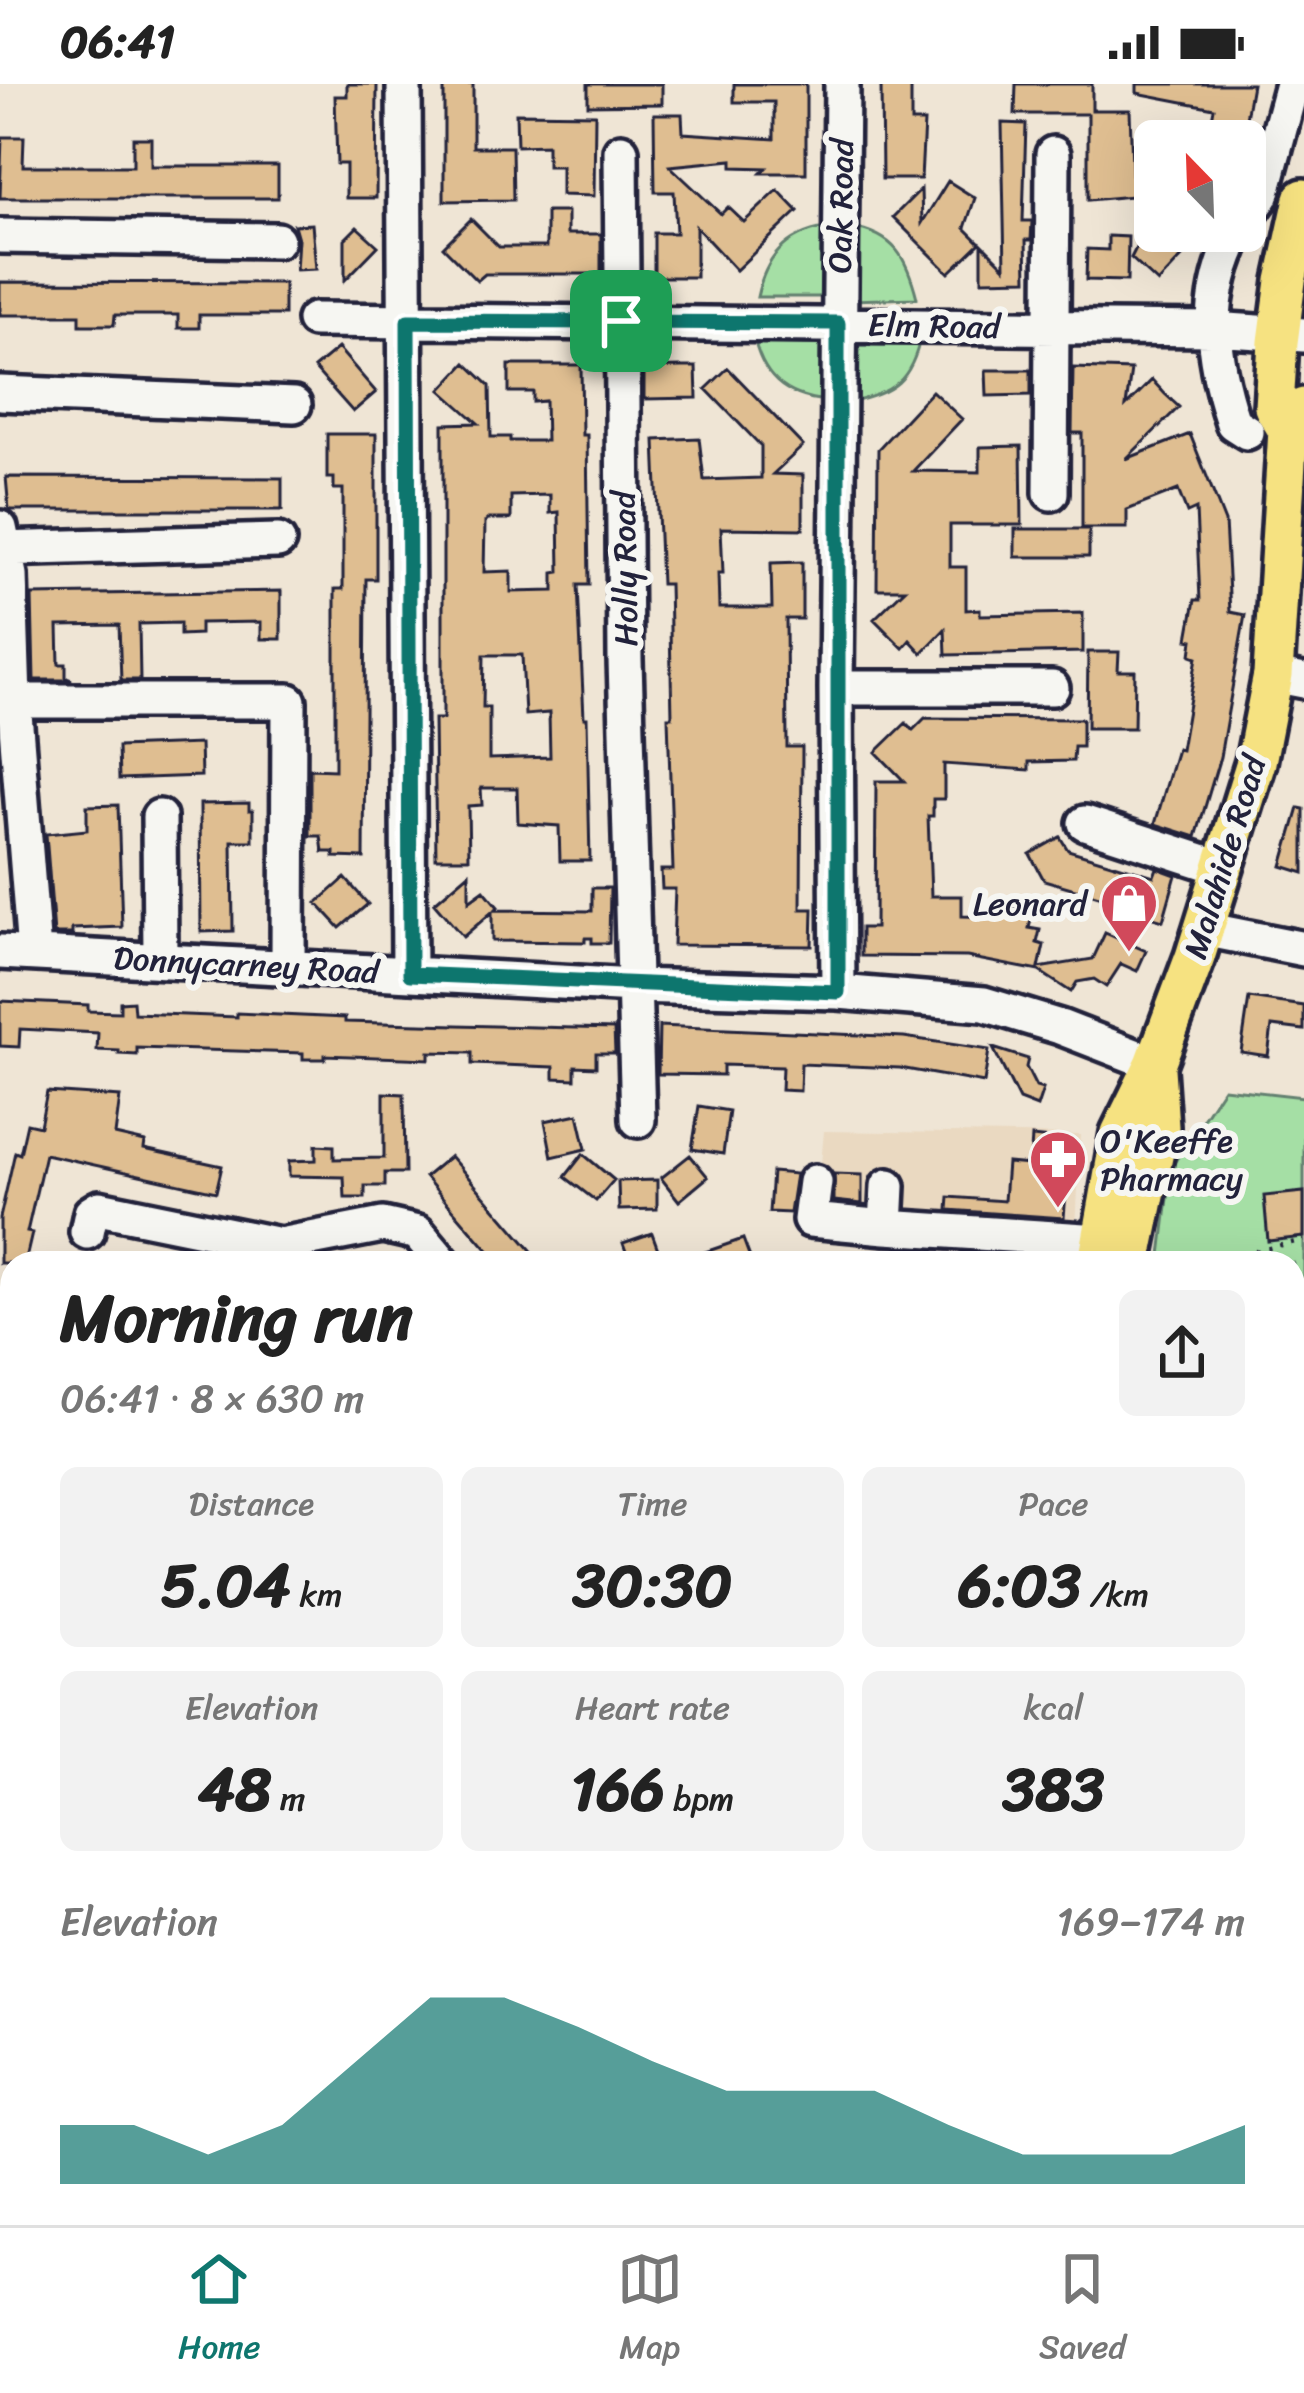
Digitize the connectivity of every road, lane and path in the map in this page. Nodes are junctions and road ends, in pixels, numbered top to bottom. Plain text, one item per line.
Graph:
1 (404, 84) edge
2 (842, 84) edge
3 (1292, 84) edge
4 (621, 151) dead end
5 (1052, 154) dead end
6 (1266, 181) edge
7 (1304, 199) edge
8 (0, 236) edge
9 (277, 240) dead end
10 (1229, 252) edge
11 (314, 320) dead end
12 (408, 321) junction
13 (621, 321) junction
14 (838, 323) junction
15 (1049, 327) junction
16 (1213, 328) junction
17 (1292, 334) edge
18 (0, 393) edge
19 (294, 405) dead end
20 (1296, 419) edge
21 (1247, 432) dead end
22 (1294, 478) edge
23 (1051, 494) dead end
24 (278, 541) dead end
25 (2, 542) edge
26 (1288, 678) edge
27 (836, 688) junction
28 (1052, 688) dead end
29 (14, 701) junction
30 (159, 817) dead end
31 (1085, 823) dead end
32 (1223, 868) junction
33 (1204, 929) junction
34 (1304, 949) edge
35 (0, 952) edge
36 (34, 952) junction
37 (160, 959) junction
38 (288, 968) junction
39 (410, 974) junction
40 (635, 986) junction
41 (838, 992) junction
42 (1155, 1064) junction
43 (638, 1120) dead end
44 (815, 1182) dead end
45 (888, 1186) dead end
46 (886, 1227) junction
47 (87, 1232) dead end
48 (1304, 1240) edge
49 (268, 1251) edge
50 (291, 1251) edge
51 (433, 1251) edge
52 (1071, 1251) edge
53 (1112, 1251) edge
54 (1256, 1251) edge

1 - 12 street
2 - 14 street, Oak Road
3 - 6 street
4 - 13 street, Holly Road
5 - 15 street, Elm Road
7 - 17 main road, Malahide Road
8 - 9 street
10 - 16 street
11 - 12 street, Elm Road
12 - 13 street, Elm Road
12 - 39 street
13 - 14 street, Elm Road
13 - 40 street, Holly Road
14 - 15 street, Elm Road
14 - 27 street, Oak Road
15 - 16 street, Elm Road
15 - 23 street, Elm Road
16 - 17 street, Elm Road
16 - 21 street
17 - 20 main road, Malahide Road
18 - 19 street
20 - 22 main road, Malahide Road
22 - 26 main road, Malahide Road
24 - 25 street
25 - 29 street
26 - 32 main road, Malahide Road
27 - 28 street
27 - 41 street, Oak Road
29 - 36 street
29 - 38 street
30 - 37 street
31 - 32 street
32 - 33 main road, Malahide Road
33 - 34 street
33 - 42 main road, Malahide Road
35 - 36 street, Donnycarney Road
36 - 37 street, Donnycarney Road
37 - 38 street, Donnycarney Road
38 - 39 street, Donnycarney Road
39 - 40 street, Donnycarney Road
40 - 41 street, Donnycarney Road
40 - 43 street
41 - 42 street, Donnycarney Road
42 - 53 main road, Malahide Road
44 - 46 street
45 - 46 street
46 - 52 street
47 - 49 street
48 - 54 path
50 - 51 street

